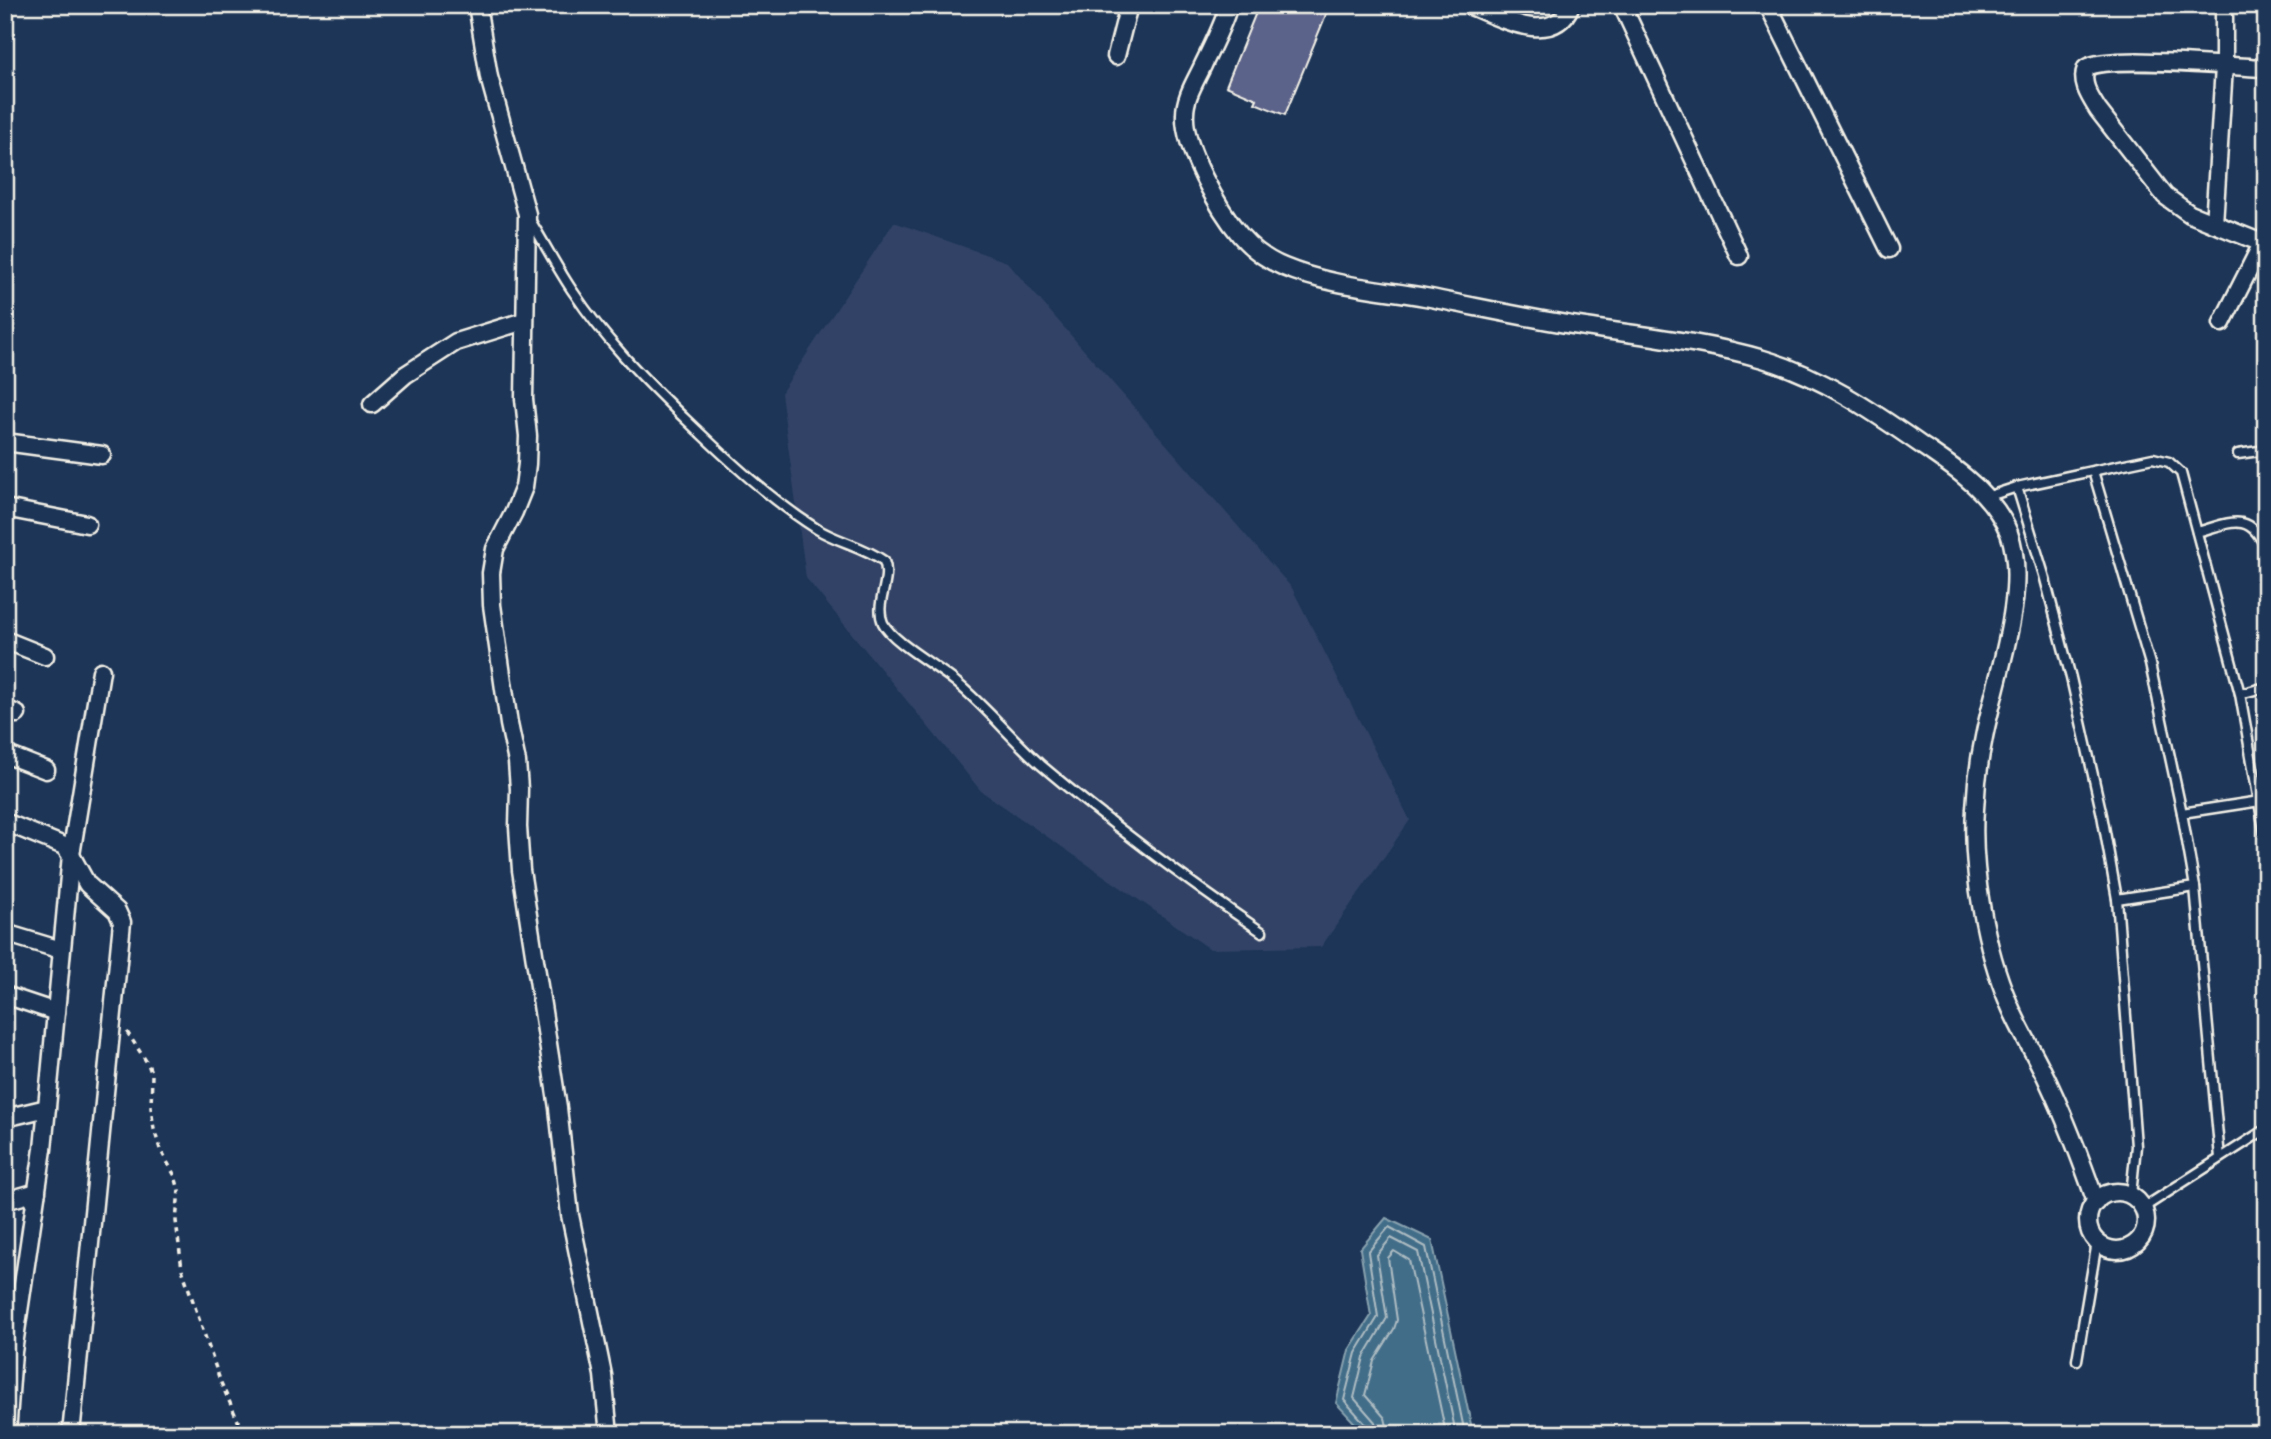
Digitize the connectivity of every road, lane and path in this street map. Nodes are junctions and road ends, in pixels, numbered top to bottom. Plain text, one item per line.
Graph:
1 (477, 5) edge
2 (1129, 5) edge
3 (1229, 5) edge
4 (1468, 5) edge
5 (1571, 5) edge
6 (1622, 5) edge
7 (1768, 5) edge
8 (2224, 5) edge
9 (1116, 55) dead end
10 (2224, 67) junction
11 (2266, 68) edge
12 (527, 214) junction
13 (2214, 224) junction
14 (2264, 240) edge
15 (1889, 249) dead end
16 (1739, 256) dead end
17 (524, 321) junction
18 (2222, 323) dead end
19 (372, 404) dead end
20 (5, 442) edge
21 (2266, 450) edge
22 (2238, 454) dead end
23 (102, 455) dead end
24 (2093, 471) junction
25 (2017, 487) junction
26 (1986, 498) junction
27 (5, 508) edge
28 (87, 524) dead end
29 (2197, 532) junction
30 (2266, 549) edge
31 (5, 640) edge
32 (45, 656) dead end
33 (101, 671) dead end
34 (2266, 687) edge
35 (2240, 694) junction
36 (5, 754) edge
37 (46, 770) dead end
38 (2263, 799) edge
39 (2182, 813) junction
40 (5, 822) edge
41 (2266, 841) edge
42 (71, 855) junction
43 (2195, 887) junction
44 (2117, 899) junction
45 (1262, 932) dead end
46 (5, 933) edge
47 (61, 950) junction
48 (5, 995) edge
49 (113, 1009) junction
50 (56, 1012) junction
51 (47, 1108) junction
52 (7, 1113) edge
53 (2266, 1129) edge
54 (2220, 1158) junction
55 (37, 1192) junction
56 (2131, 1195) junction
57 (5, 1201) edge
58 (2096, 1202) junction
59 (2143, 1208) junction
60 (2097, 1242) junction
61 (2077, 1360) dead end
62 (7, 1434) edge
63 (71, 1434) edge
64 (244, 1434) edge
65 (609, 1434) edge

1 - 12 street
2 - 9 street
3 - 26 street
4 - 5 street
6 - 16 street
7 - 15 street
8 - 10 street
10 - 11 street
10 - 13 street
10 - 13 street
12 - 17 street
12 - 45 lane
13 - 14 street
14 - 18 street
17 - 19 street
17 - 65 street
20 - 23 street
21 - 22 lane
24 - 25 lane
24 - 29 lane
24 - 39 lane
25 - 26 lane
25 - 44 lane
26 - 58 street
27 - 28 street
29 - 30 lane
29 - 35 lane
31 - 32 street
33 - 42 street
34 - 35 lane
35 - 38 lane
36 - 37 street
38 - 39 lane
38 - 41 lane
39 - 43 lane
40 - 42 street
42 - 47 street
42 - 49 street
43 - 44 lane
43 - 54 lane
44 - 56 lane
46 - 47 street
47 - 50 street
48 - 50 street
49 - 63 street
49 - 64 path
50 - 51 street
51 - 52 street
51 - 55 street
53 - 54 lane
54 - 59 lane
55 - 57 street
55 - 62 street
56 - 58 street
56 - 59 street
58 - 60 street
59 - 60 street
60 - 61 lane

